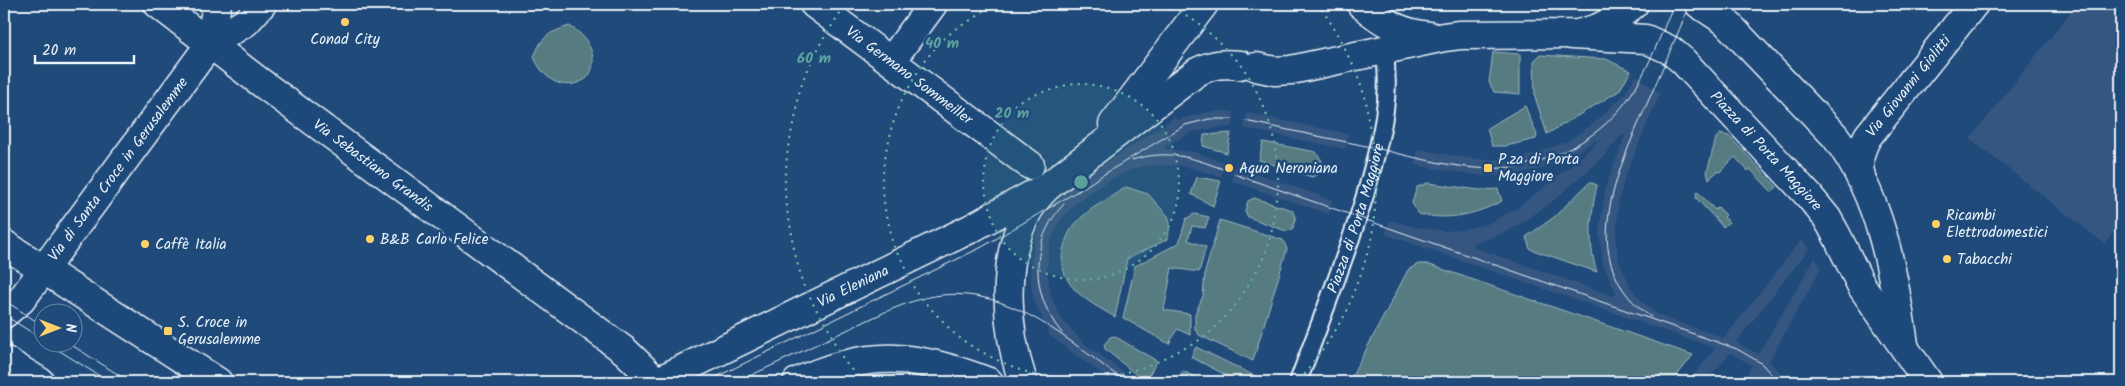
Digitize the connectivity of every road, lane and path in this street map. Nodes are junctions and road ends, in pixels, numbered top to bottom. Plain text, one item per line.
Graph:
1 (158, 4) edge
2 (218, 4) edge
3 (262, 4) edge
4 (814, 4) edge
5 (933, 4) edge
6 (1204, 4) edge
7 (1361, 4) edge
8 (1634, 4) edge
9 (1974, 4) edge
10 (1705, 5) edge
11 (1571, 35) junction
12 (1444, 37) junction
13 (210, 44) junction
14 (1384, 50) junction
15 (891, 61) junction
16 (1094, 150) junction
17 (1030, 165) dead end
18 (1861, 176) junction
19 (1047, 187) junction
20 (4, 244) edge
21 (42, 270) junction
22 (4, 314) edge
23 (1905, 347) junction
24 (4, 360) edge
25 (40, 382) edge
26 (218, 382) edge
27 (656, 382) edge
28 (796, 382) edge
29 (988, 382) edge
30 (1023, 382) edge
31 (1298, 382) edge
32 (1910, 382) edge
33 (1928, 382) edge

1 - 13 main road, Via Sebastiano Grandis
2 - 13 main road, Via di Santa Croce in Gerusalemme
3 - 13 main road, Via di Santa Croce in Gerusalemme
4 - 15 main road, Via Germano Sommeiller
5 - 15 main road
6 - 16 main road, Piazza di Porta Maggiore
7 - 12 main road
8 - 11 main road, Piazza di Porta Maggiore
9 - 18 main road, Via Giovanni Giolitti
10 - 18 main road, Piazza di Porta Maggiore
11 - 12 main road, Piazza di Porta Maggiore
11 - 23 main road, Piazza di Porta Maggiore
12 - 14 main road, Piazza di Porta Maggiore
13 - 21 main road, Via di Santa Croce in Gerusalemme
13 - 27 main road, Via Sebastiano Grandis
14 - 16 main road, Piazza di Porta Maggiore
14 - 31 lane, Piazza di Porta Maggiore
15 - 17 main road, Via Germano Sommeiller
16 - 19 main road, Piazza di Porta Maggiore
18 - 23 main road, Piazza di Porta Maggiore
19 - 27 main road, Via Eleniana
19 - 30 main road, Piazza di Porta Maggiore
20 - 21 main road
21 - 22 main road, Via di Santa Croce in Gerusalemme
21 - 26 main road
23 - 32 main road, Piazza di Porta Maggiore
23 - 33 main road
24 - 25 main road
28 - 29 main road

